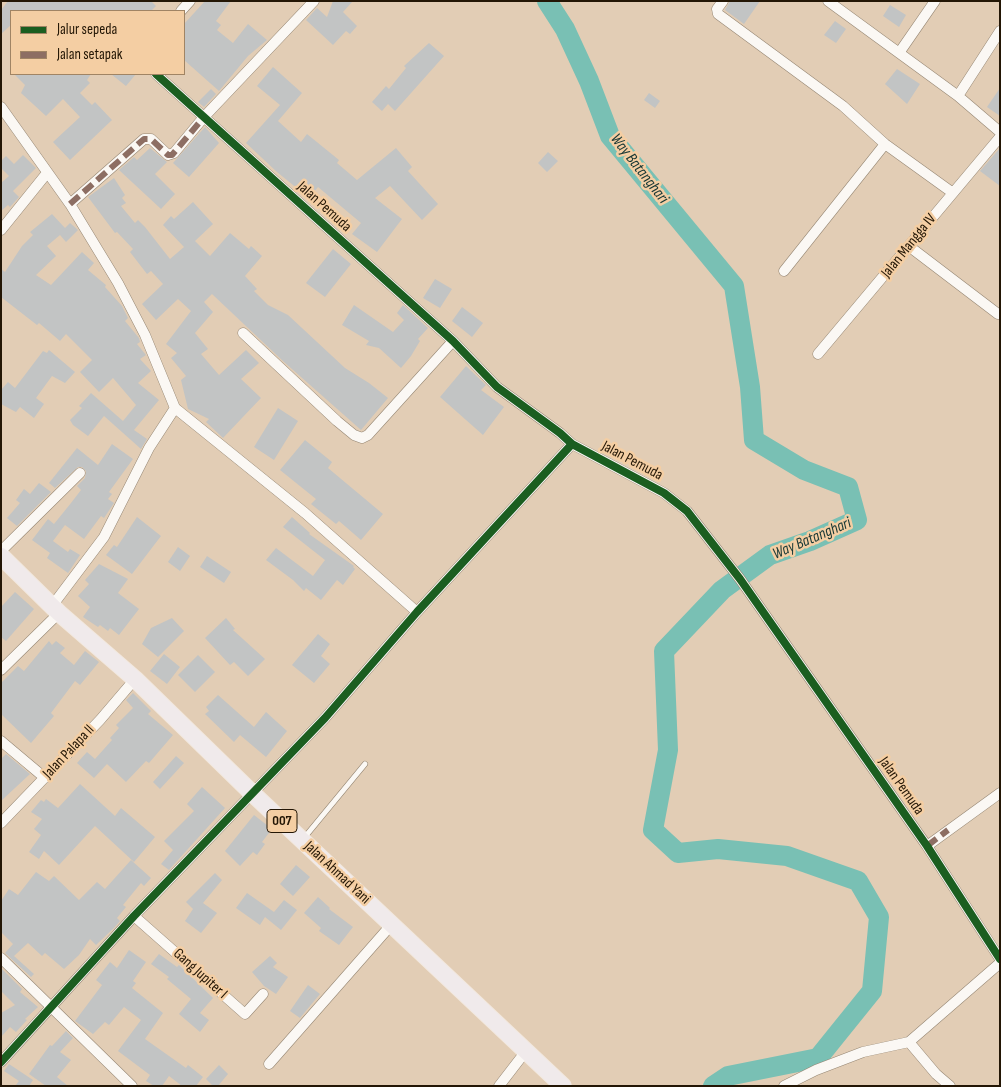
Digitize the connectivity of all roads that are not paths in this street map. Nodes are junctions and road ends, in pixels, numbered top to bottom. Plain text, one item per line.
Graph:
1 (314, 1) edge
2 (723, 1) edge
3 (828, 1) edge
4 (935, 1) edge
5 (842, 5) edge
6 (1000, 32) edge
7 (899, 53) junction
8 (157, 75) edge
9 (958, 96) junction
10 (1, 107) edge
11 (204, 117) junction
12 (1000, 132) edge
13 (1000, 137) edge
14 (885, 144) junction
15 (47, 173) junction
16 (953, 193) junction
17 (70, 204) junction
18 (1, 230) edge
19 (910, 246) junction
20 (784, 271) dead end
21 (998, 314) dead end
22 (243, 333) dead end
23 (453, 341) junction
24 (818, 354) dead end
25 (175, 408) junction
26 (572, 444) junction
27 (80, 473) dead end
28 (1, 551) edge
29 (1, 556) edge
30 (56, 610) junction
31 (417, 612) junction
32 (1, 670) edge
33 (135, 679) junction
34 (1, 741) edge
35 (365, 764) dead end
36 (45, 778) junction
37 (252, 793) junction
38 (1000, 793) edge
39 (1, 823) edge
40 (302, 840) junction
41 (927, 846) junction
42 (134, 916) junction
43 (392, 924) junction
44 (1, 958) edge
45 (1000, 959) edge
46 (1000, 963) edge
47 (263, 994) dead end
48 (50, 1007) junction
49 (909, 1042) junction
50 (526, 1051) junction
51 (1, 1062) edge
52 (269, 1064) dead end
53 (132, 1086) edge
54 (499, 1086) edge
55 (563, 1086) edge
56 (784, 1086) edge
57 (950, 1086) edge

1 - 11 street
2 - 14 street
3 - 5 street
4 - 7 street
5 - 7 street
6 - 9 street
7 - 9 street
8 - 11 street, Jalan Pemuda
9 - 12 street
10 - 15 street
11 - 17 street
11 - 23 street, Jalan Pemuda
13 - 16 street, Jalan Mangga IV
14 - 16 street
14 - 20 street
15 - 17 street
15 - 18 street
16 - 19 street, Jalan Mangga IV
17 - 25 street
19 - 21 street
19 - 24 street, Jalan Mangga IV
22 - 23 street
23 - 26 street, Jalan Pemuda
25 - 30 street
25 - 31 street
26 - 31 street
26 - 41 street, Jalan Pemuda
27 - 28 street
29 - 30 main road, Jalan Ahmad Yani / 007
30 - 32 street
30 - 33 main road, Jalan Ahmad Yani / 007
31 - 37 street
33 - 36 street, Jalan Palapa II
33 - 37 main road, Jalan Ahmad Yani / 007
34 - 36 street
35 - 40 lane
36 - 39 street, Jalan Palapa II
37 - 40 main road, Jalan Ahmad Yani / 007
37 - 42 street
38 - 41 street
40 - 43 main road, Jalan Ahmad Yani / 007
41 - 45 street, Jalan Pemuda
42 - 47 street, Gang Jupiter I
42 - 48 street
43 - 50 main road, Jalan Ahmad Yani / 007
43 - 52 street
44 - 48 street
46 - 49 street
48 - 51 street
48 - 53 street
49 - 56 street
49 - 57 street
50 - 54 street
50 - 55 main road, Jalan Ahmad Yani / 007

